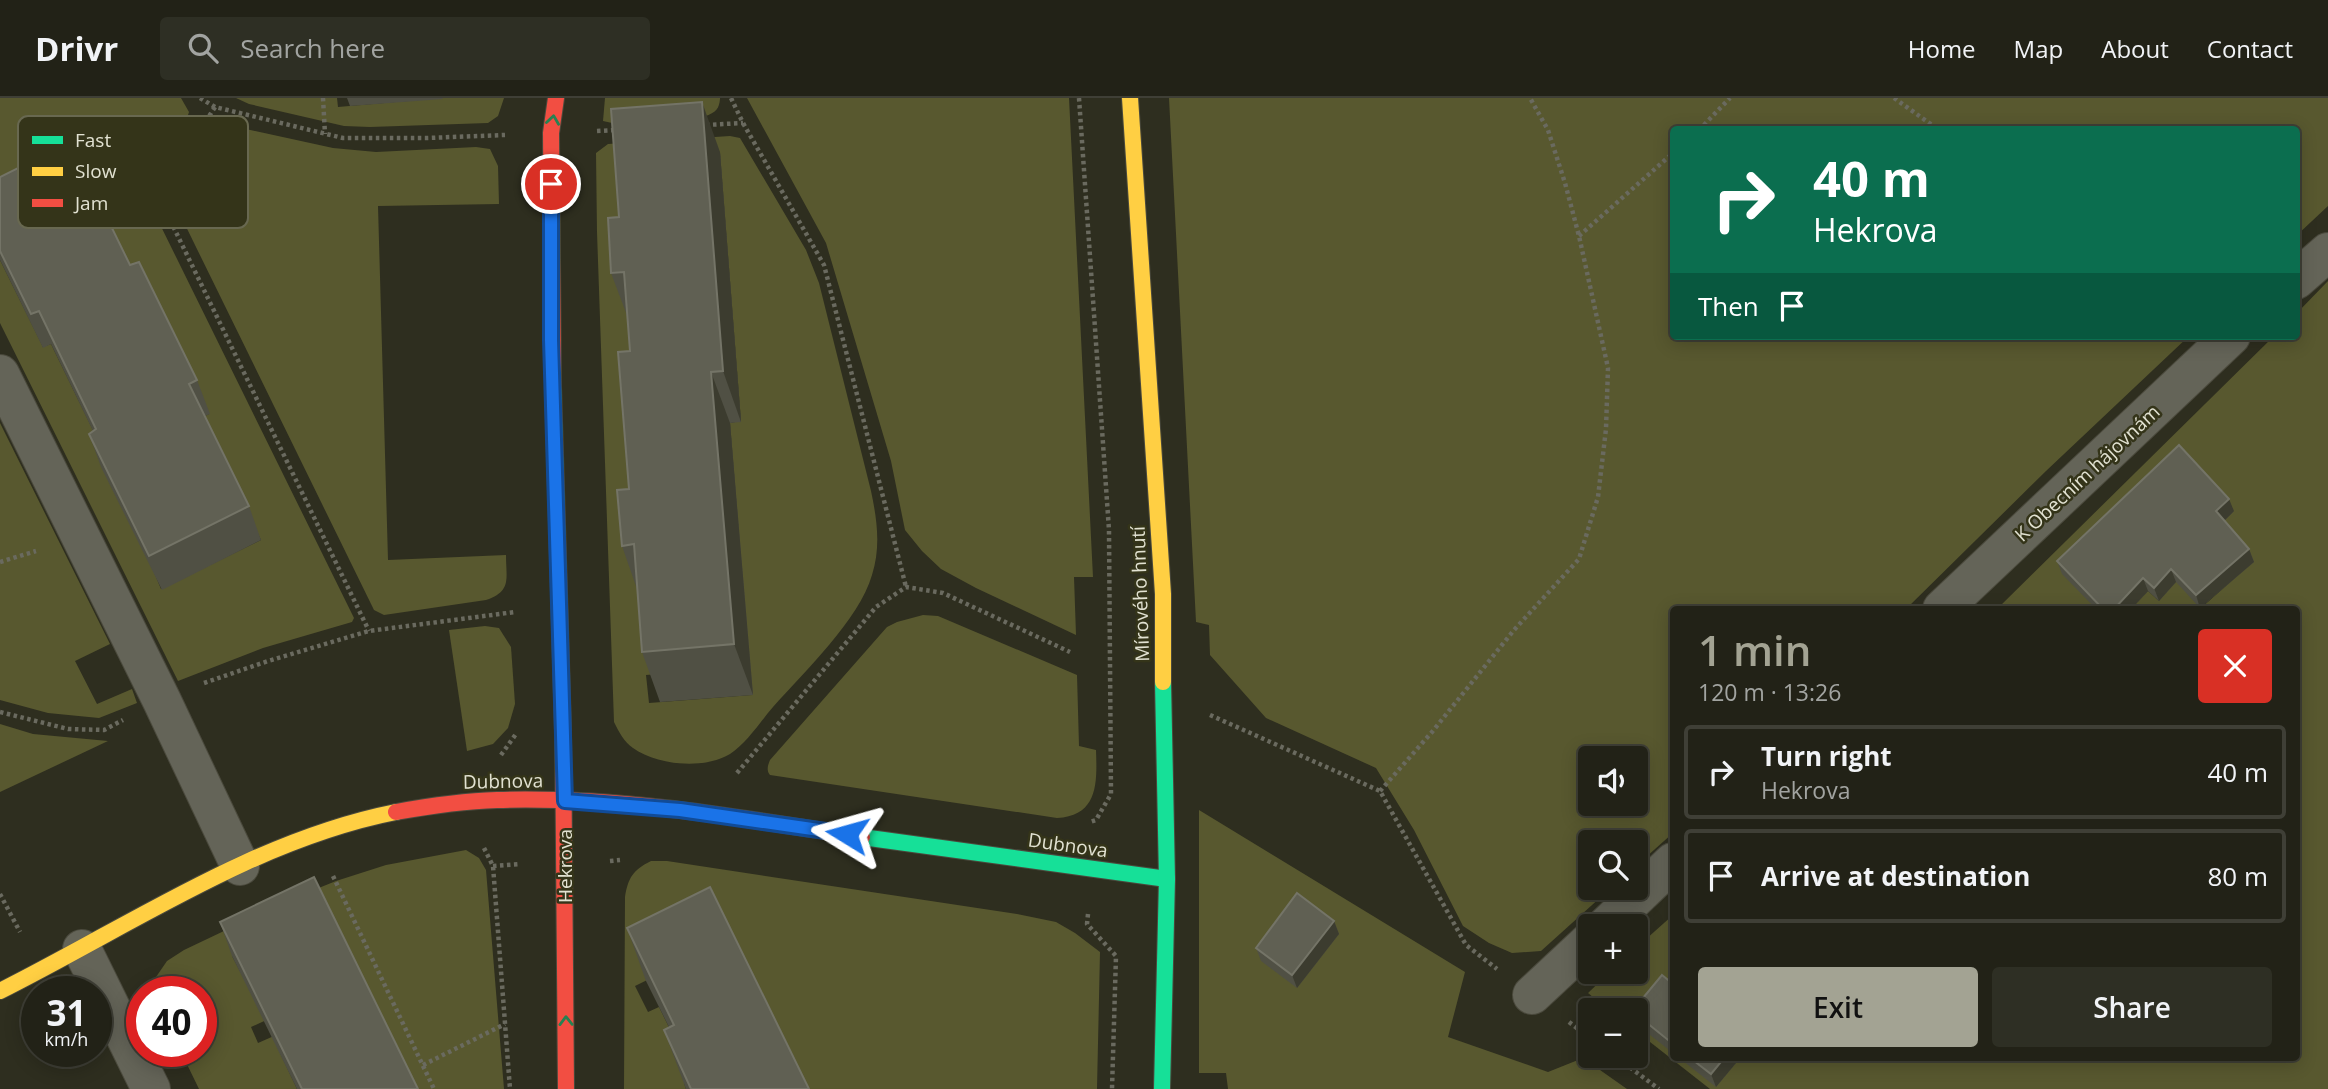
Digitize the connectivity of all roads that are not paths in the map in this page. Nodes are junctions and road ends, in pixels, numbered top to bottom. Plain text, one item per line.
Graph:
1 (556, 98) edge
2 (1130, 98) edge
3 (2328, 252) edge
4 (2300, 276) edge
5 (2227, 340) edge
6 (0, 374) edge
7 (1945, 606) edge
8 (565, 801) junction
9 (1670, 865) edge
10 (240, 866) junction
11 (1167, 879) junction
12 (1619, 914) edge
13 (82, 949) junction
14 (1578, 952) edge
15 (0, 990) edge
16 (1532, 995) road end
17 (151, 1089) edge
18 (566, 1089) edge
19 (1162, 1089) edge

8 -> 1 street, Hekrova
2 - 11 street, Mírového hnutí
3 - 4 street
5 - 7 street, K Obecním hájovnám
6 - 10 street
8 - 10 street, Dubnova
8 - 11 street, Dubnova
18 -> 8 street, Hekrova
9 - 12 street
10 - 13 street, Dubnova
11 - 19 street, Mírového hnutí
13 - 15 street, Dubnova
13 - 17 street
14 - 16 street

